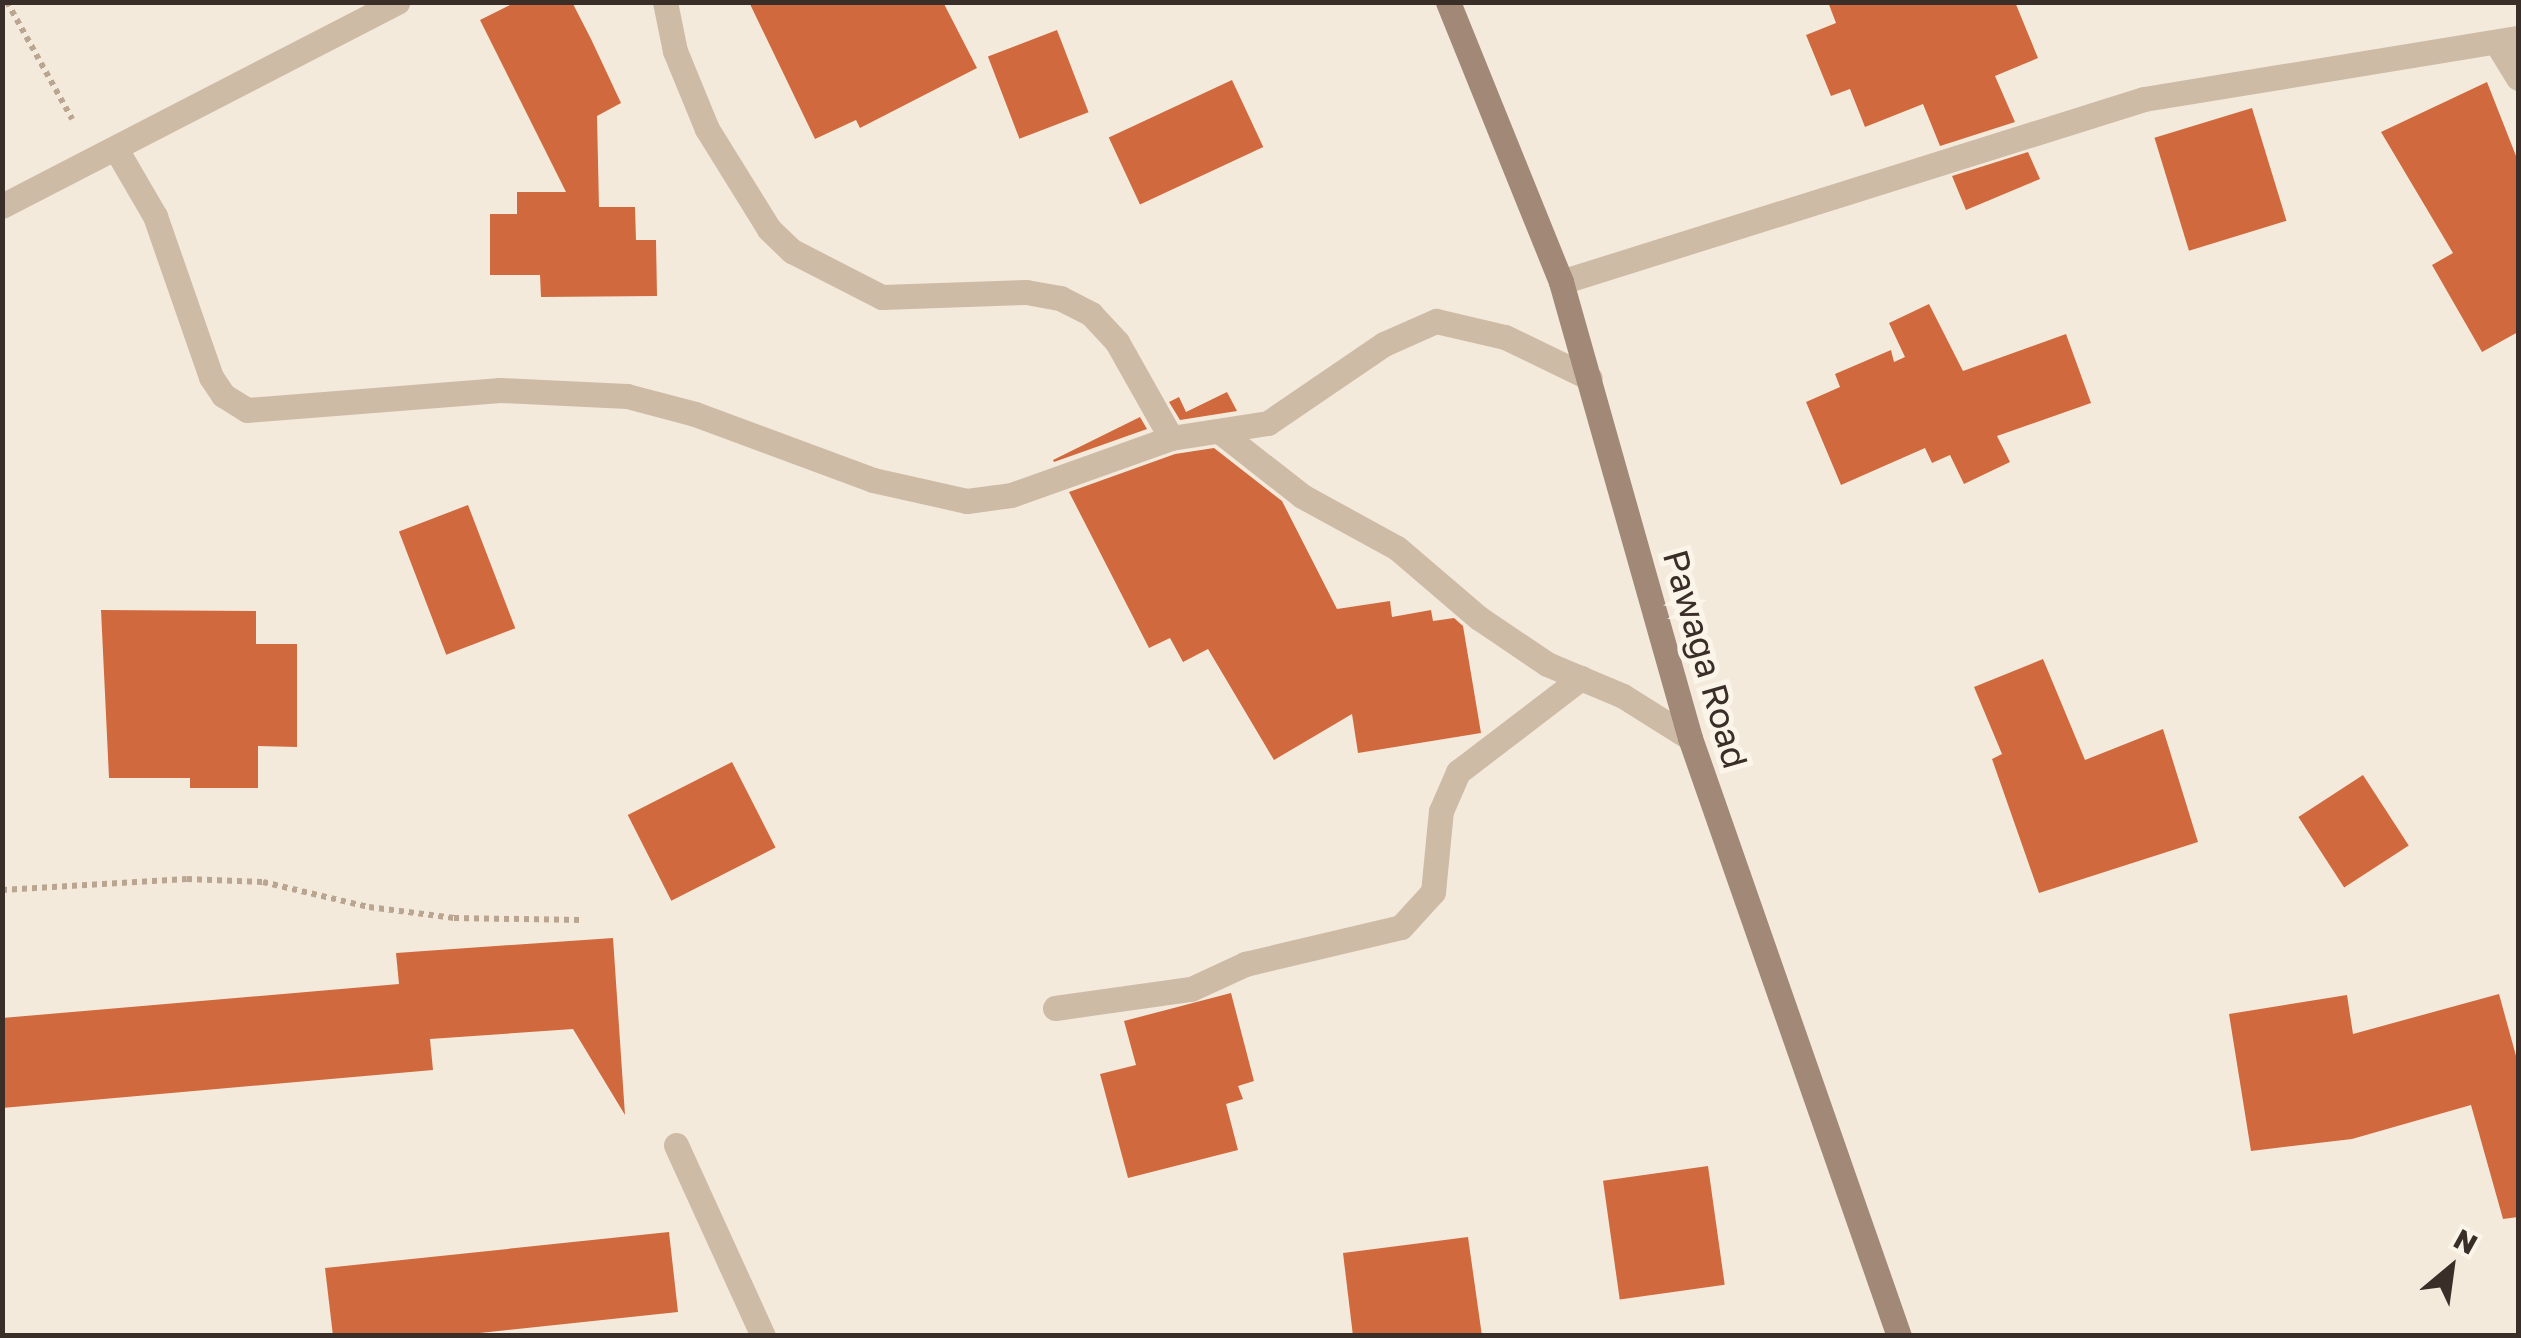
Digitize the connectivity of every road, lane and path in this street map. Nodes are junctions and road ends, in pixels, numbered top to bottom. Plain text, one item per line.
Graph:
1 (7, 2) edge
2 (398, 2) edge
3 (665, 2) edge
4 (1448, 2) edge
5 (2508, 40) edge
6 (2518, 78) edge
7 (116, 148) junction
8 (86, 163) junction
9 (2, 206) edge
10 (1562, 282) junction
11 (1590, 378) junction
12 (1223, 434) junction
13 (1172, 438) junction
14 (1581, 678) junction
15 (1690, 738) junction
16 (2, 890) edge
17 (581, 920) dead end
18 (1055, 1008) dead end
19 (676, 1145) dead end
20 (763, 1336) edge
21 (1899, 1336) edge

1 - 8 path
2 - 7 street
3 - 13 street
4 - 10 main road, Pawaga Road
5 - 6 street
5 - 10 street
7 - 8 street
7 - 13 street
8 - 9 street
10 - 11 main road, Pawaga Road
11 - 12 street
11 - 15 main road, Pawaga Road
12 - 13 street
12 - 14 street
14 - 15 street
14 - 18 street
15 - 21 main road, Pawaga Road
16 - 17 path
19 - 20 street

